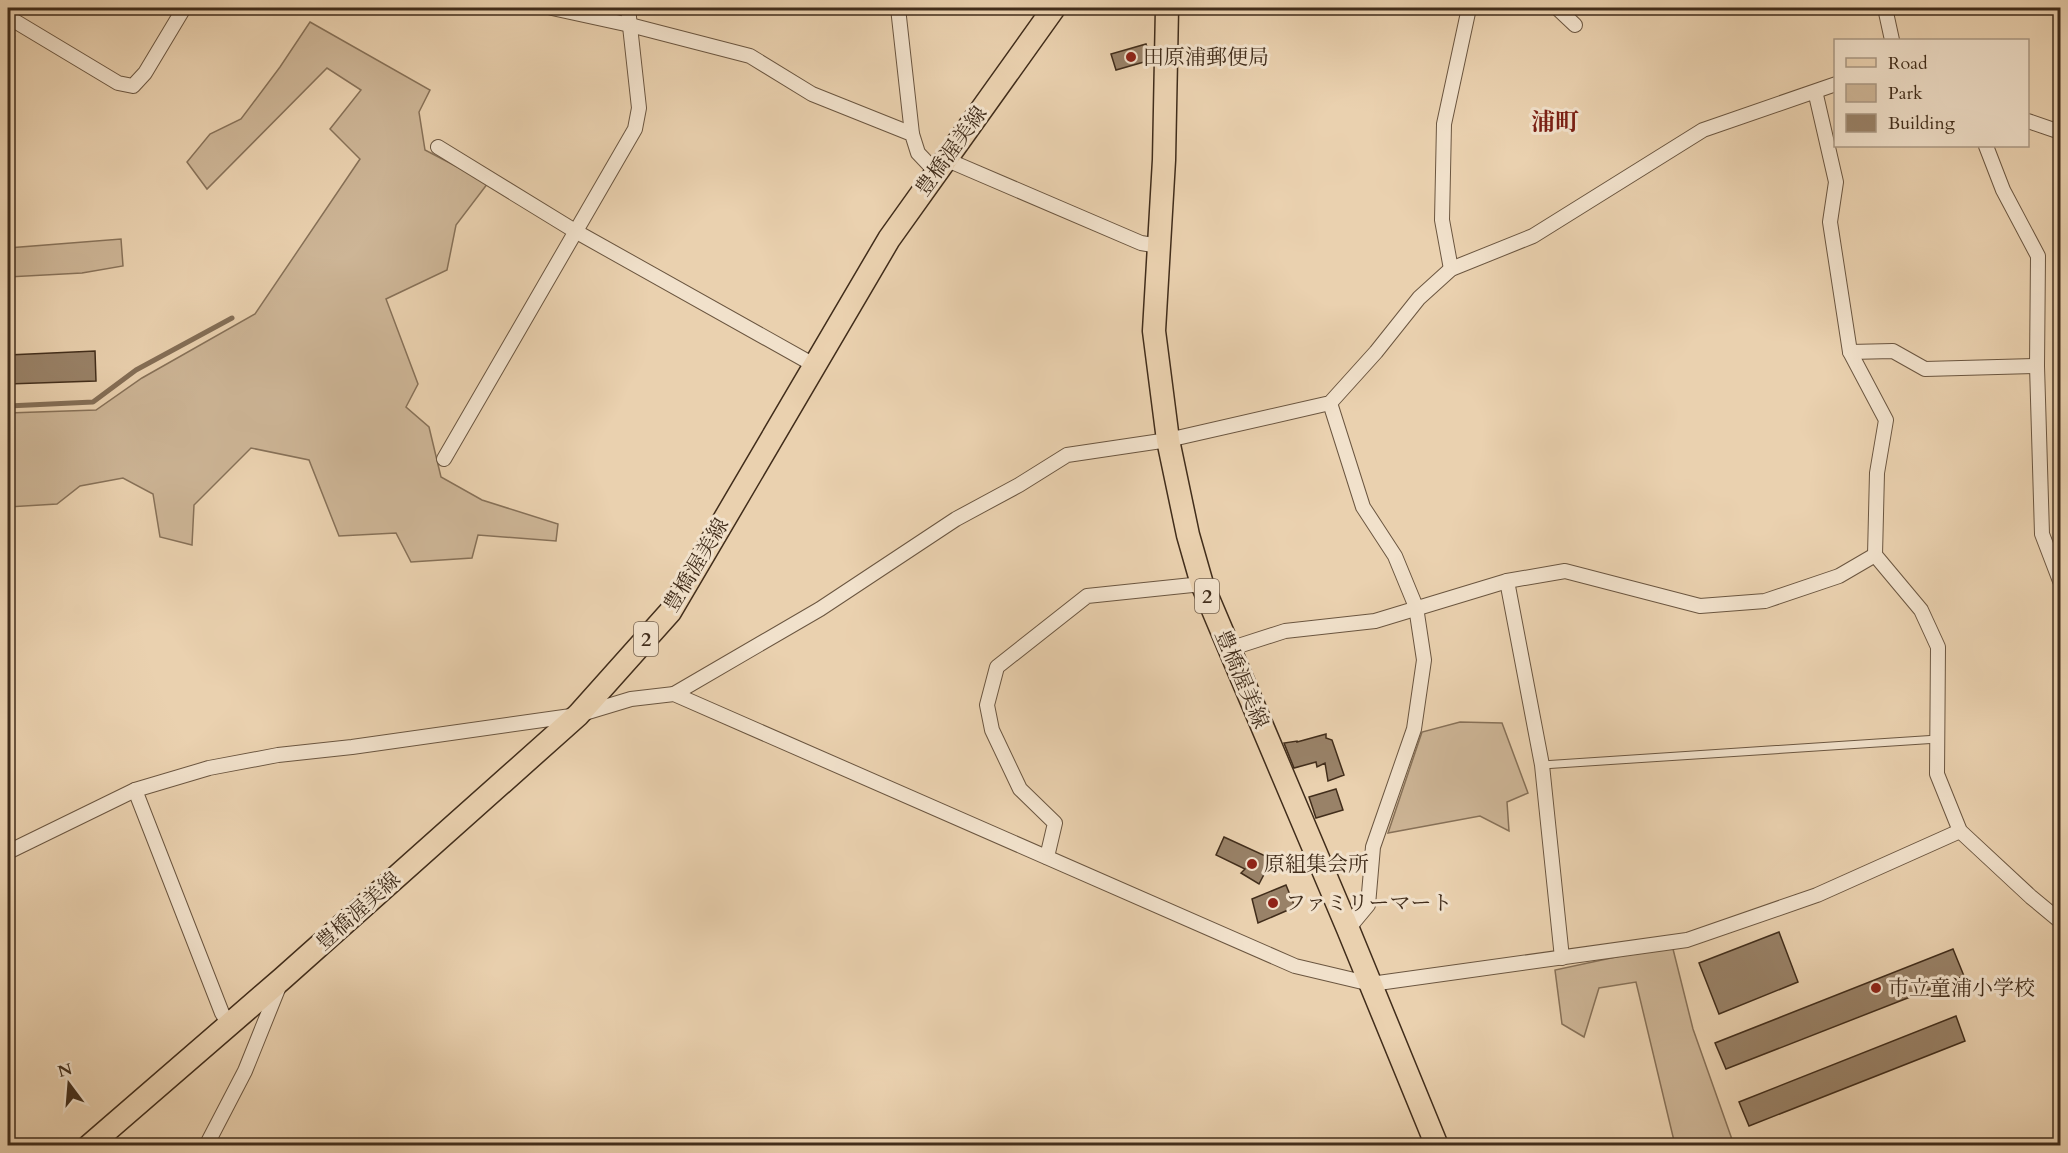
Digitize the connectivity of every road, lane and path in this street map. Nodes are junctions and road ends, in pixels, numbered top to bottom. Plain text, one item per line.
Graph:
1 (184, 8) edge
2 (552, 8) edge
3 (628, 8) edge
4 (898, 8) edge
5 (1054, 8) edge
6 (1167, 8) edge
7 (1469, 8) edge
8 (1557, 8) edge
9 (1885, 8) edge
10 (8, 17) edge
11 (630, 25) junction
12 (1575, 25) dead end
13 (1892, 39) edge
14 (1834, 85) edge
15 (1834, 92) edge
16 (2029, 121) edge
17 (2061, 132) edge
18 (912, 134) junction
19 (438, 147) dead end
20 (1986, 147) edge
21 (940, 165) junction
22 (575, 231) junction
23 (1159, 246) junction
24 (1451, 269) junction
25 (1850, 352) junction
26 (814, 365) junction
27 (2037, 366) junction
28 (1330, 403) junction
29 (1168, 440) junction
30 (444, 459) dead end
31 (1875, 555) junction
32 (1507, 581) junction
33 (2061, 581) edge
34 (1202, 584) junction
35 (1416, 607) junction
36 (1229, 649) junction
37 (675, 694) junction
38 (578, 715) junction
39 (1938, 739) junction
40 (1542, 765) junction
41 (135, 790) junction
42 (1960, 831) junction
43 (8, 852) edge
44 (1047, 857) junction
45 (2061, 921) edge
46 (1348, 929) junction
47 (1562, 958) junction
48 (283, 978) junction
49 (1371, 984) junction
50 (229, 1024) junction
51 (89, 1146) edge
52 (206, 1146) edge
53 (1437, 1146) edge

1 - 10 street
2 - 11 street
3 - 11 street
4 - 18 street
5 - 21 main road, 豊橋渥美線 / 2
6 - 23 main road, 豊橋渥美線 / 2
7 - 24 street
8 - 12 street
9 - 13 street
11 - 18 street
11 - 22 street
14 - 24 street
15 - 25 street
16 - 17 street
18 - 21 street
19 - 22 street
20 - 27 street
21 - 23 street
21 - 26 main road, 豊橋渥美線 / 2
22 - 26 street
22 - 30 street
23 - 29 main road, 豊橋渥美線 / 2
24 - 28 street
25 - 27 street
25 - 31 street
26 - 38 main road, 豊橋渥美線 / 2
27 - 33 street
28 - 29 street
28 - 35 street
29 - 34 main road, 豊橋渥美線 / 2
29 - 37 street
31 - 32 street
31 - 39 street
32 - 35 street
32 - 40 street
34 - 36 main road, 豊橋渥美線 / 2
34 - 44 street
35 - 36 street
35 - 46 street
36 - 46 main road, 豊橋渥美線 / 2
37 - 38 street
37 - 44 street
38 - 41 street
38 - 48 main road, 豊橋渥美線 / 2
39 - 40 lane
39 - 42 street
40 - 47 street
41 - 43 street
41 - 50 street
42 - 45 street
42 - 47 street
44 - 49 street
46 - 49 main road, 豊橋渥美線 / 2
47 - 49 street
48 - 50 main road, 豊橋渥美線 / 2
48 - 52 street
49 - 53 main road, 豊橋渥美線 / 2
50 - 51 main road, 豊橋渥美線 / 2

